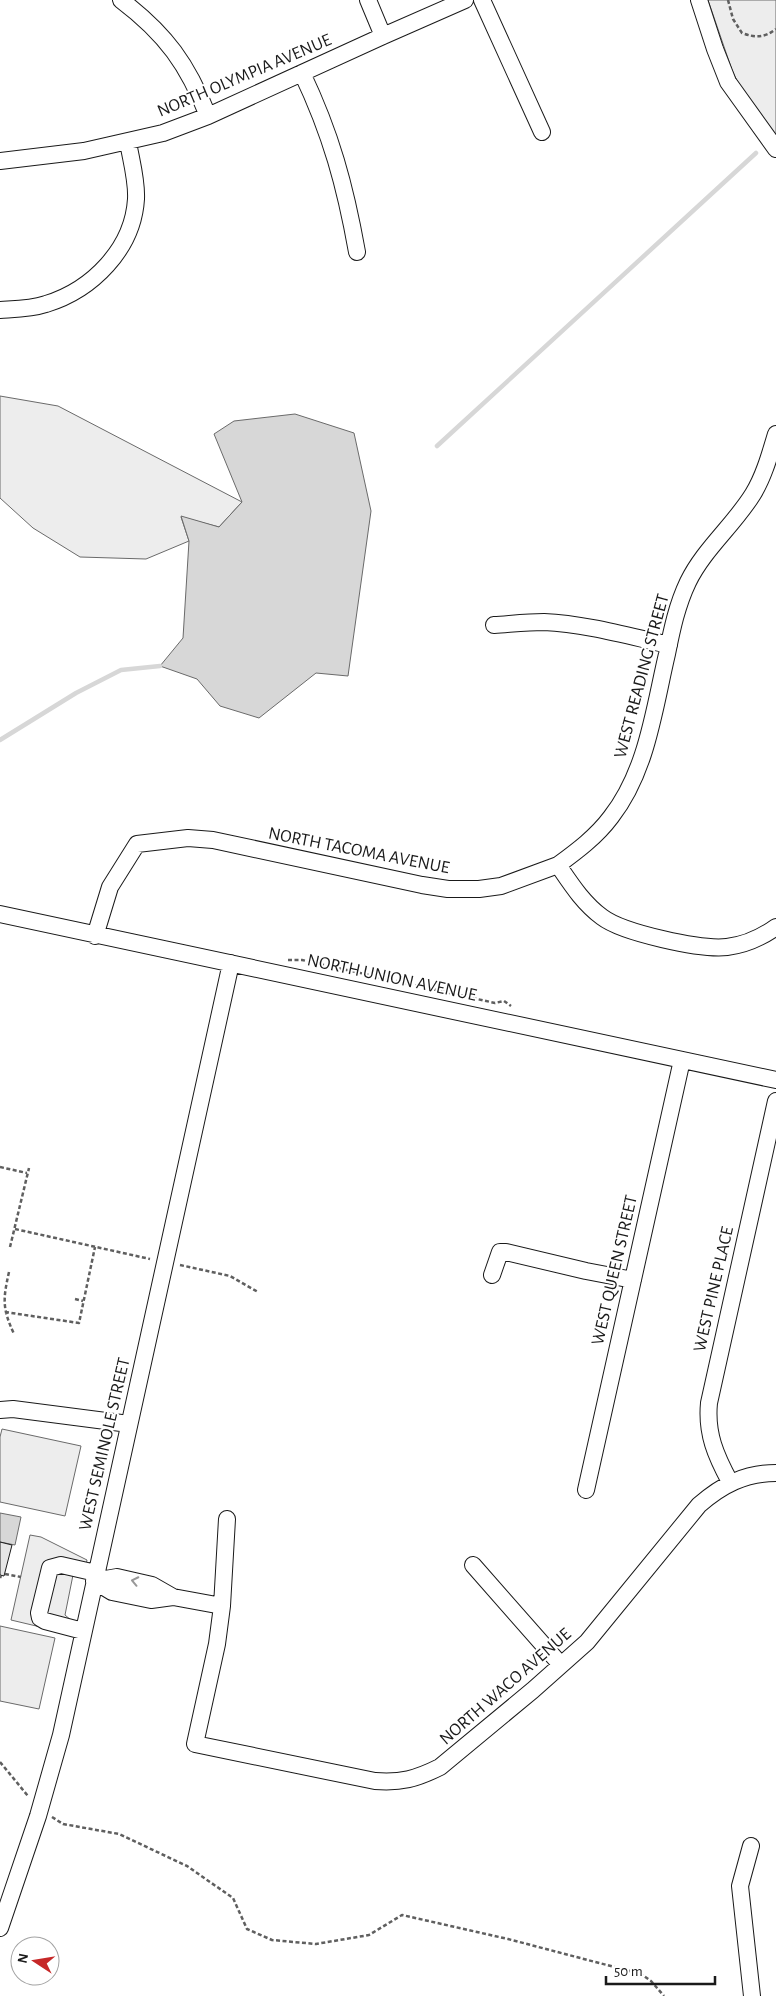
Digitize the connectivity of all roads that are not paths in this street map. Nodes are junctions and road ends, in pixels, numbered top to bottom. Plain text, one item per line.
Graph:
1 (122, 0) edge
2 (368, 0) edge
3 (465, 0) edge
4 (482, 0) edge
5 (699, 0) edge
6 (383, 36) junction
7 (302, 73) junction
8 (208, 116) junction
9 (542, 132) dead end
10 (128, 142) junction
11 (776, 149) edge
12 (0, 161) edge
13 (357, 252) dead end
14 (0, 310) edge
15 (776, 434) edge
16 (494, 625) dead end
17 (669, 645) junction
18 (558, 865) junction
19 (0, 914) edge
20 (776, 928) edge
21 (95, 936) junction
22 (231, 963) junction
23 (682, 1060) junction
24 (776, 1080) edge
25 (776, 1101) edge
26 (492, 1275) dead end
27 (633, 1280) junction
28 (0, 1410) edge
29 (129, 1424) junction
30 (776, 1473) edge
31 (730, 1482) junction
32 (586, 1490) dead end
33 (227, 1519) dead end
34 (473, 1565) dead end
35 (95, 1577) junction
36 (222, 1606) junction
37 (84, 1631) junction
38 (561, 1665) junction
39 (751, 1846) dead end
40 (0, 1928) edge
41 (752, 1996) edge

1 - 8 street
2 - 6 street
3 - 6 street, NORTH OLYMPIA AVENUE
4 - 9 street
5 - 11 street
6 - 7 street, NORTH OLYMPIA AVENUE
7 - 8 street, NORTH OLYMPIA AVENUE
7 - 13 street
8 - 10 street, NORTH OLYMPIA AVENUE
10 - 12 street, NORTH OLYMPIA AVENUE
10 - 14 street
15 - 17 street, WEST READING STREET
16 - 17 street
17 - 18 street, WEST READING STREET
18 - 20 street
18 - 21 street, NORTH TACOMA AVENUE
19 - 21 street, NORTH UNION AVENUE
21 - 22 street, NORTH UNION AVENUE
22 - 23 street, NORTH UNION AVENUE
22 - 29 street, WEST SEMINOLE STREET
23 - 24 street, NORTH UNION AVENUE
23 - 27 street, WEST QUEEN STREET
25 - 31 street, WEST PINE PLACE
26 - 27 street
27 - 32 street, WEST QUEEN STREET
28 - 29 street
29 - 35 street, WEST SEMINOLE STREET
30 - 31 street, NORTH WACO AVENUE
31 - 38 street, NORTH WACO AVENUE
33 - 36 street
34 - 38 street
35 - 36 street
35 - 37 street, WEST SEMINOLE STREET
35 - 37 street
36 - 38 street, NORTH WACO AVENUE
37 - 40 street, WEST SEMINOLE STREET
39 - 41 street

